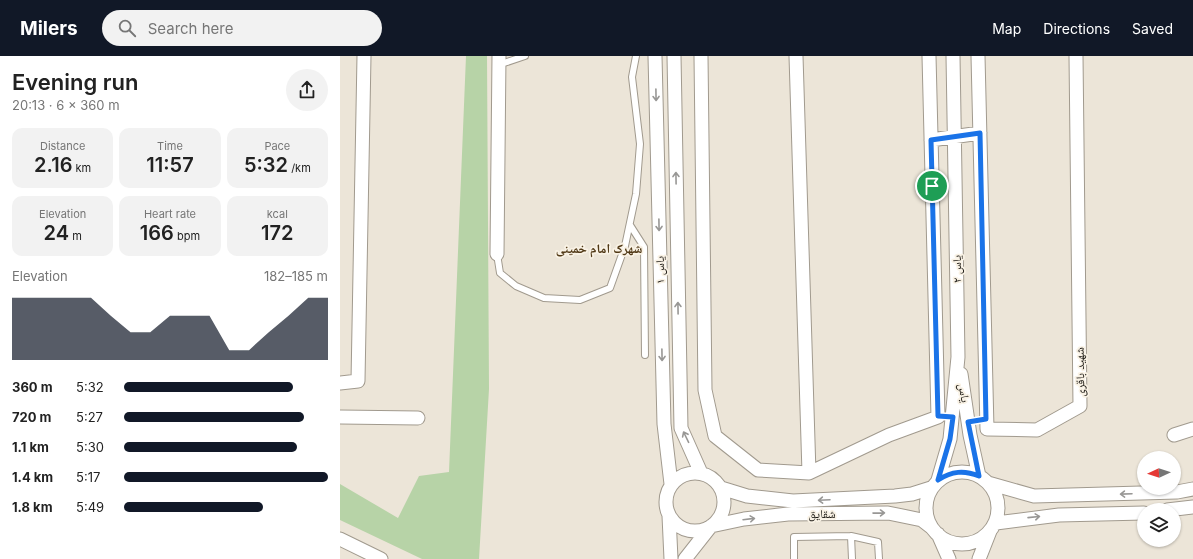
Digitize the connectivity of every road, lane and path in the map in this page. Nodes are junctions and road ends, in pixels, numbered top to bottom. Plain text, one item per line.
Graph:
1 (364, 56) edge
2 (525, 56) edge
3 (636, 56) edge
4 (655, 56) edge
5 (674, 56) edge
6 (701, 56) edge
7 (796, 56) edge
8 (929, 56) edge
9 (954, 56) edge
10 (978, 56) edge
11 (1076, 56) edge
12 (503, 58) edge
13 (980, 133) junction
14 (955, 137) junction
15 (931, 140) junction
16 (630, 225) junction
17 (497, 254) joint
18 (645, 355) dead end
19 (958, 357) junction
20 (340, 383) edge
21 (938, 416) junction
22 (340, 417) edge
23 (953, 417) junction
24 (418, 418) dead end
25 (986, 419) junction
26 (968, 422) junction
27 (1193, 429) edge
28 (1174, 435) dead end
29 (701, 473) junction
30 (809, 473) junction
31 (984, 479) junction
32 (672, 484) junction
33 (935, 484) junction
34 (721, 488) junction
35 (1193, 489) edge
36 (1193, 507) edge
37 (1181, 508) edge
38 (1137, 513) edge
39 (669, 516) junction
40 (711, 526) junction
41 (993, 526) junction
42 (935, 531) junction
43 (851, 536) junction
44 (340, 539) edge
45 (381, 559) edge
46 (671, 559) edge
47 (685, 559) edge
48 (794, 559) edge
49 (852, 559) edge
50 (879, 559) edge
51 (949, 559) edge
52 (979, 559) edge

1 - 20 street
2 - 12 lane
3 - 16 lane
4 -> 32 street, یاس ۱
29 -> 5 street, یاس ۱
6 - 30 street
7 - 30 street
8 - 15 street
9 - 14 street, یاس ۲
10 - 13 street
11 - 25 street, شهید باقری
12 - 17 street
13 - 14 street
13 - 25 street
14 - 15 street
14 - 19 street, یاس ۲
15 - 21 street
16 - 17 lane
16 - 18 lane
19 - 23 street, یاس ۲
19 - 26 street, یاس
21 - 23 street
21 - 30 street
22 - 24 street
23 - 33 street, یاس ۲
25 - 26 street
26 - 31 street, یاس
27 - 28 street
29 - 32 street
29 - 34 street
31 - 33 street
35 -> 31 street
31 - 41 street
32 - 39 street
33 -> 34 street, شقایق
33 - 42 street
34 - 40 street
36 - 37 street
41 -> 38 street
39 - 40 street
39 - 46 street
40 -> 42 street, شقایق
40 - 47 street
41 - 42 street
41 - 52 street
42 - 51 street
43 - 48 lane
43 - 49 lane
43 - 50 lane
44 - 45 street

